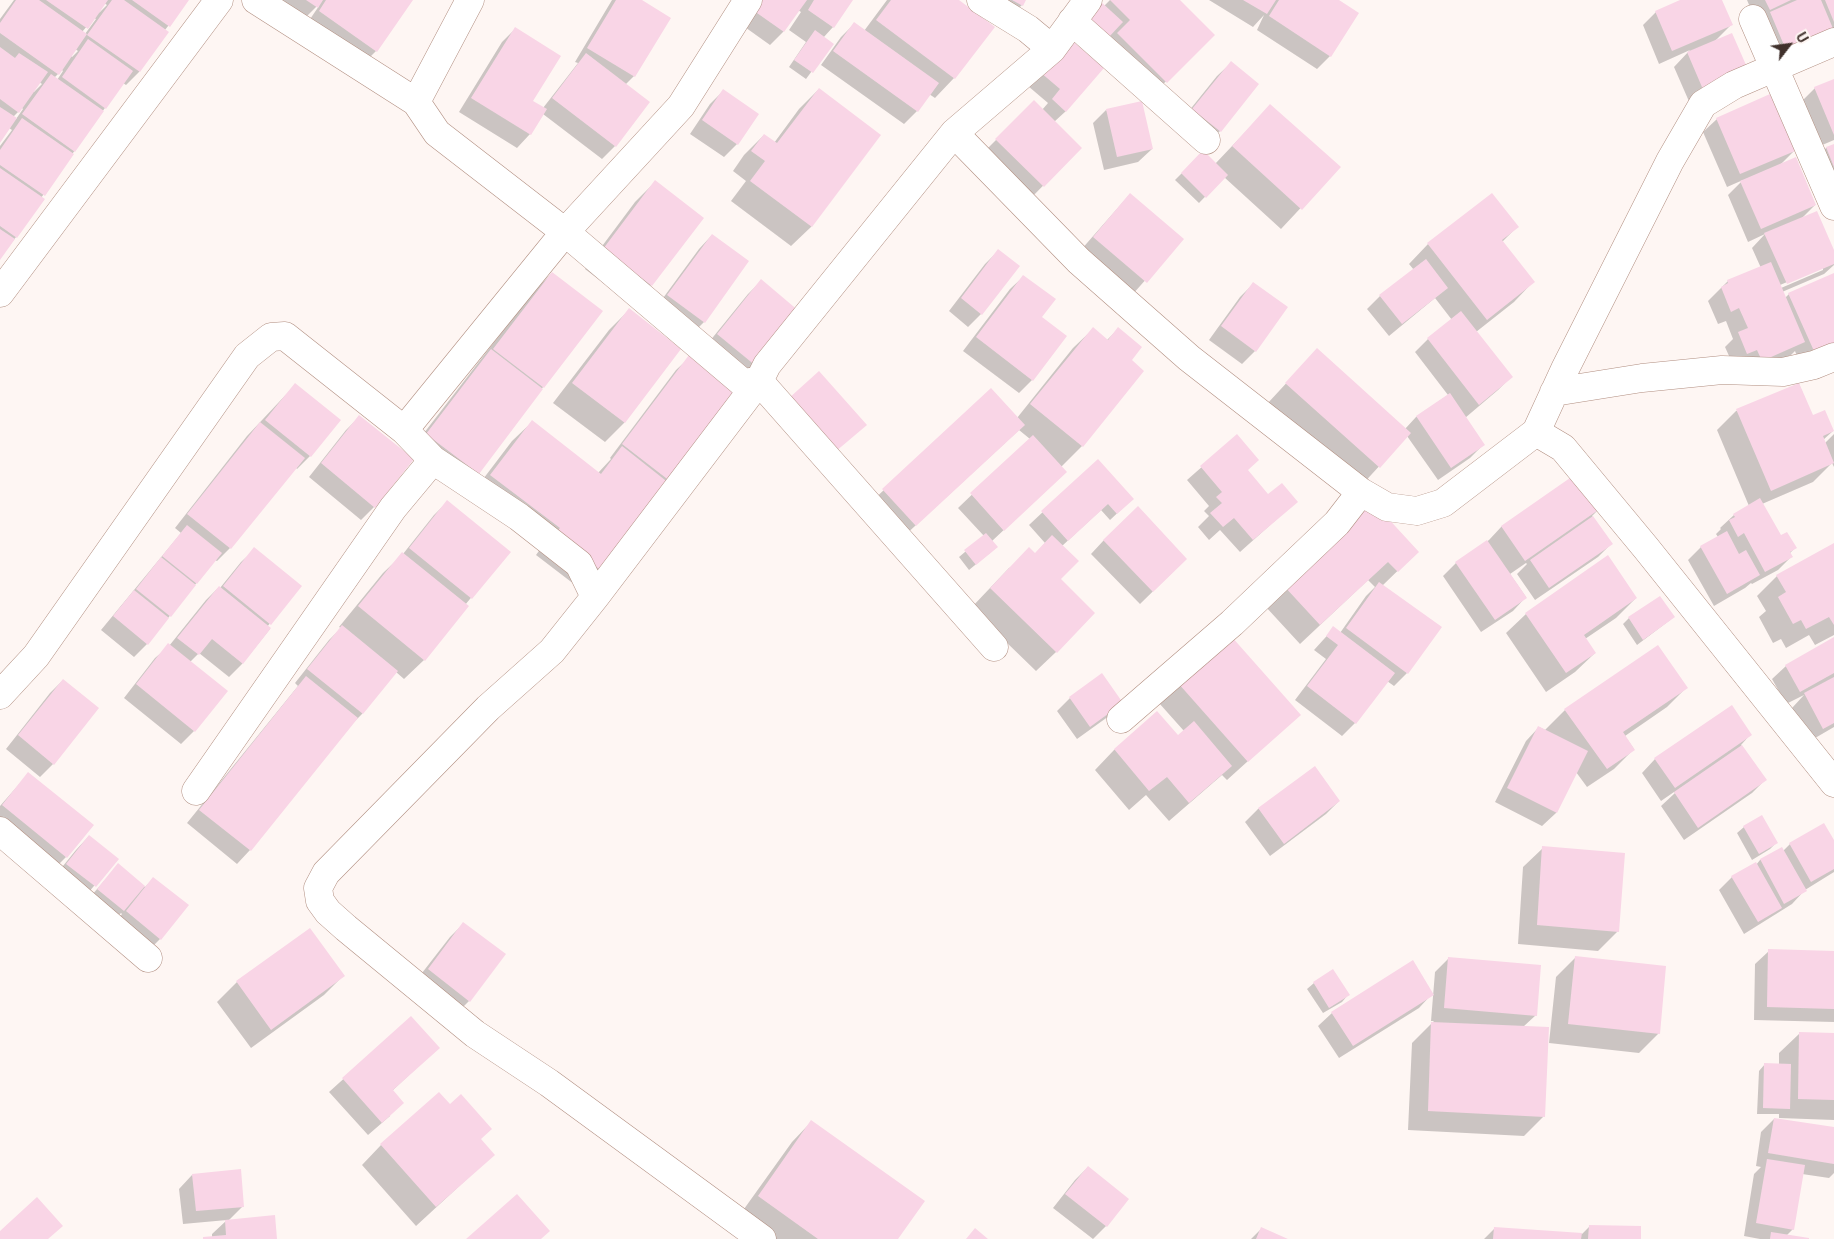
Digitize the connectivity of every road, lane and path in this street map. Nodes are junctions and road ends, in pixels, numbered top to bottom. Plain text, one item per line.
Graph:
1 (219, 0) edge
2 (256, 0) edge
3 (470, 0) edge
4 (748, 0) edge
5 (981, 0) edge
6 (1080, 10) edge
7 (1753, 20) dead end
8 (1834, 42) edge
9 (1052, 49) junction
10 (1774, 68) junction
11 (416, 102) junction
12 (954, 133) junction
13 (1206, 140) dead end
14 (1834, 206) edge
15 (565, 232) junction
16 (0, 293) edge
17 (1834, 357) edge
18 (759, 381) junction
19 (1554, 392) junction
20 (404, 430) junction
21 (1536, 432) junction
22 (433, 460) junction
23 (1361, 492) junction
24 (595, 597) junction
25 (994, 647) dead end
26 (0, 695) edge
27 (1121, 720) dead end
28 (1834, 783) edge
29 (196, 791) dead end
30 (0, 831) edge
31 (148, 958) dead end
32 (762, 1239) edge

1 - 16 street
2 - 11 street
3 - 11 street
4 - 15 street
5 - 9 street
6 - 9 street
6 - 13 street
7 - 10 street
8 - 10 street
9 - 12 street
10 - 14 street
10 - 19 street
11 - 15 street
12 - 18 street
12 - 23 street
15 - 18 street
15 - 20 street
17 - 19 street
18 - 24 street
18 - 25 street
19 - 21 street
20 - 22 street
20 - 26 street
21 - 23 street
21 - 28 street
22 - 24 street
22 - 29 street
23 - 27 street
24 - 32 street
30 - 31 street

